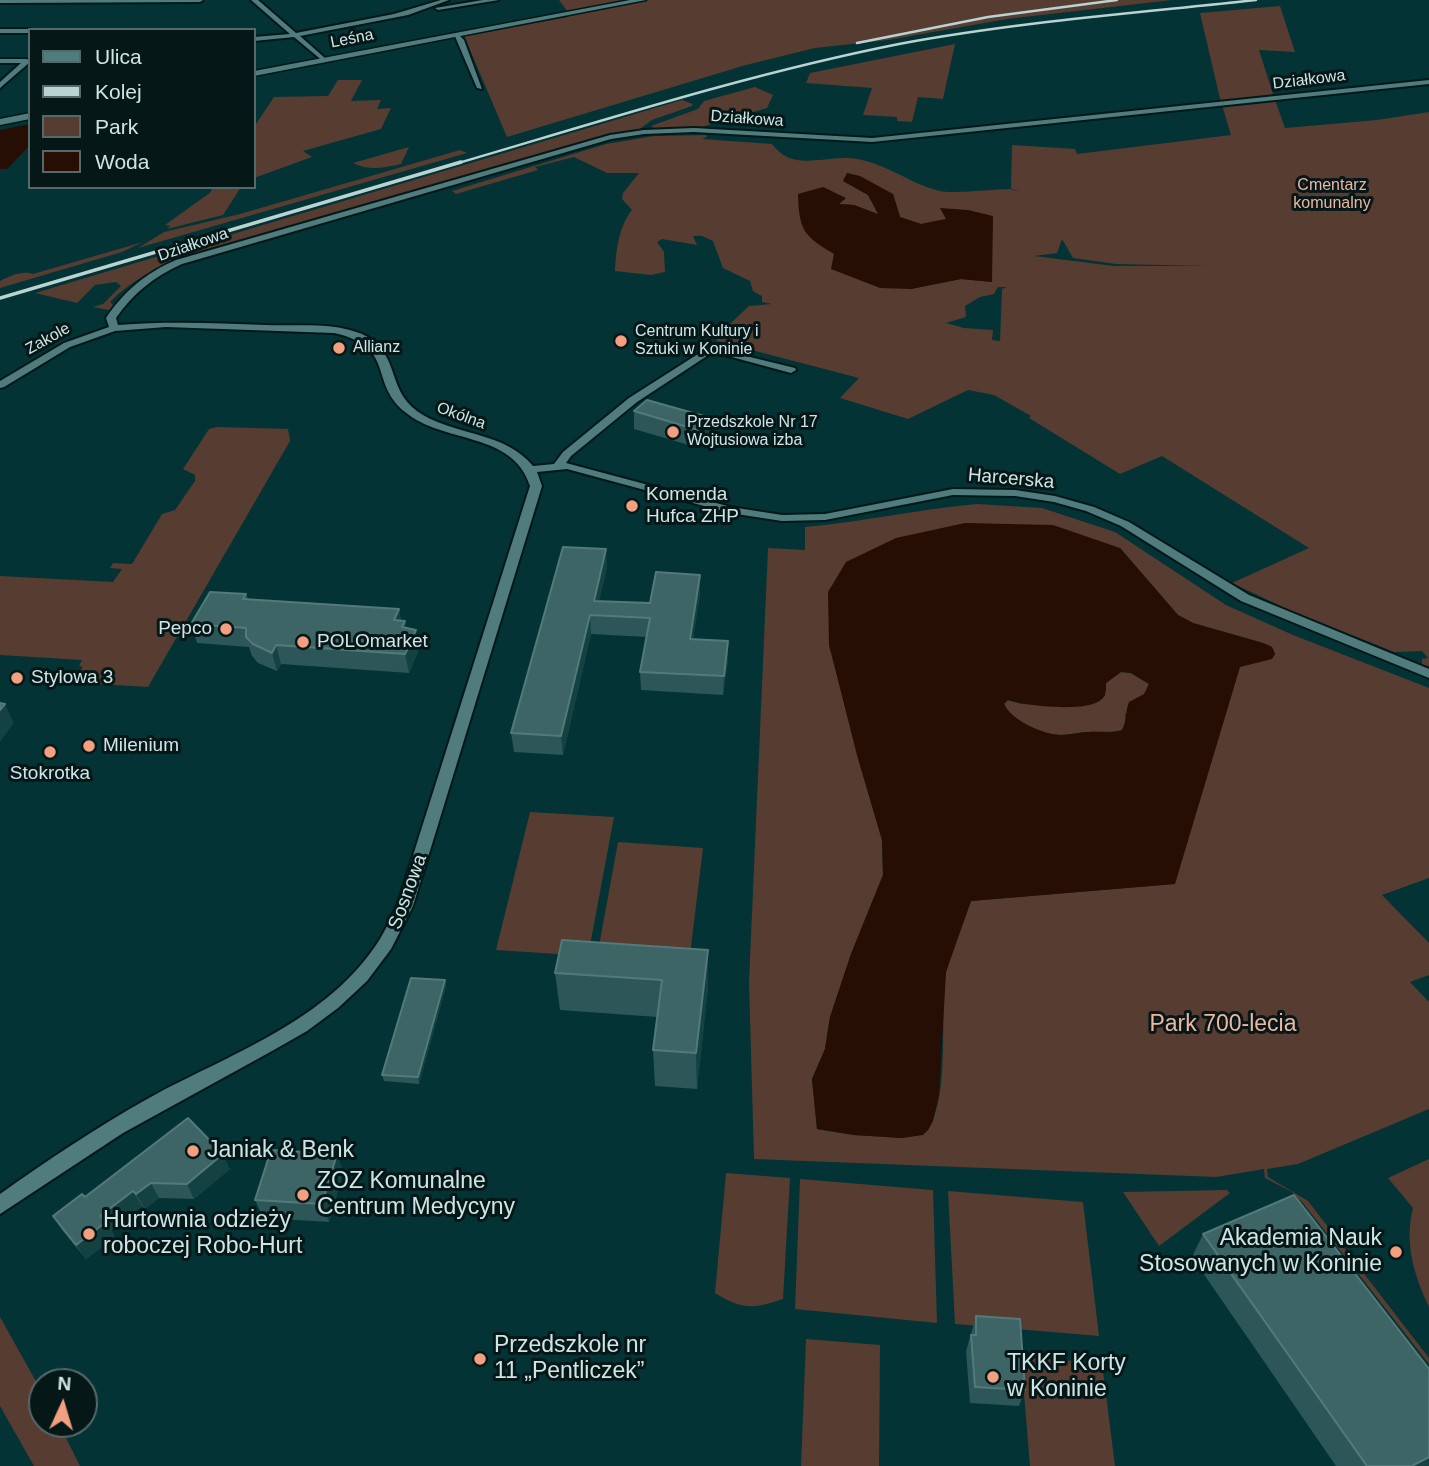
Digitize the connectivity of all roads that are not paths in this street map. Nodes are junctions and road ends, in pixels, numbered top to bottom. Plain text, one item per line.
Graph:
1 (200, 0) edge
2 (254, 0) edge
3 (446, 0) edge
4 (496, 0) edge
5 (642, 0) edge
6 (0, 1) edge
7 (473, 1) edge
8 (426, 9) junction
9 (0, 31) edge
10 (28, 31) edge
11 (295, 35) junction
12 (456, 35) junction
13 (256, 39) edge
14 (324, 60) junction
15 (0, 61) edge
16 (256, 74) edge
17 (1429, 82) edge
18 (0, 86) edge
19 (480, 88) dead end
20 (28, 116) edge
21 (0, 122) edge
22 (114, 328) junction
23 (791, 370) dead end
24 (0, 385) edge
25 (559, 465) junction
26 (532, 469) junction
27 (1429, 674) edge
28 (0, 1205) edge

1 - 6 street
2 - 11 street
3 - 8 street
4 - 7 street
5 - 12 street, Leśna
7 - 8 street
8 - 11 street
9 - 10 street
11 - 13 street
11 - 14 street
12 - 14 street, Leśna
12 - 19 street
14 - 16 street, Leśna
15 - 18 street
17 - 22 street, Działkowa
20 - 21 street
22 - 24 street, Zakole
22 - 26 street, Okólna
23 - 25 street
25 - 26 street
25 - 27 street, Harcerska
26 - 28 street, Sosnowa

